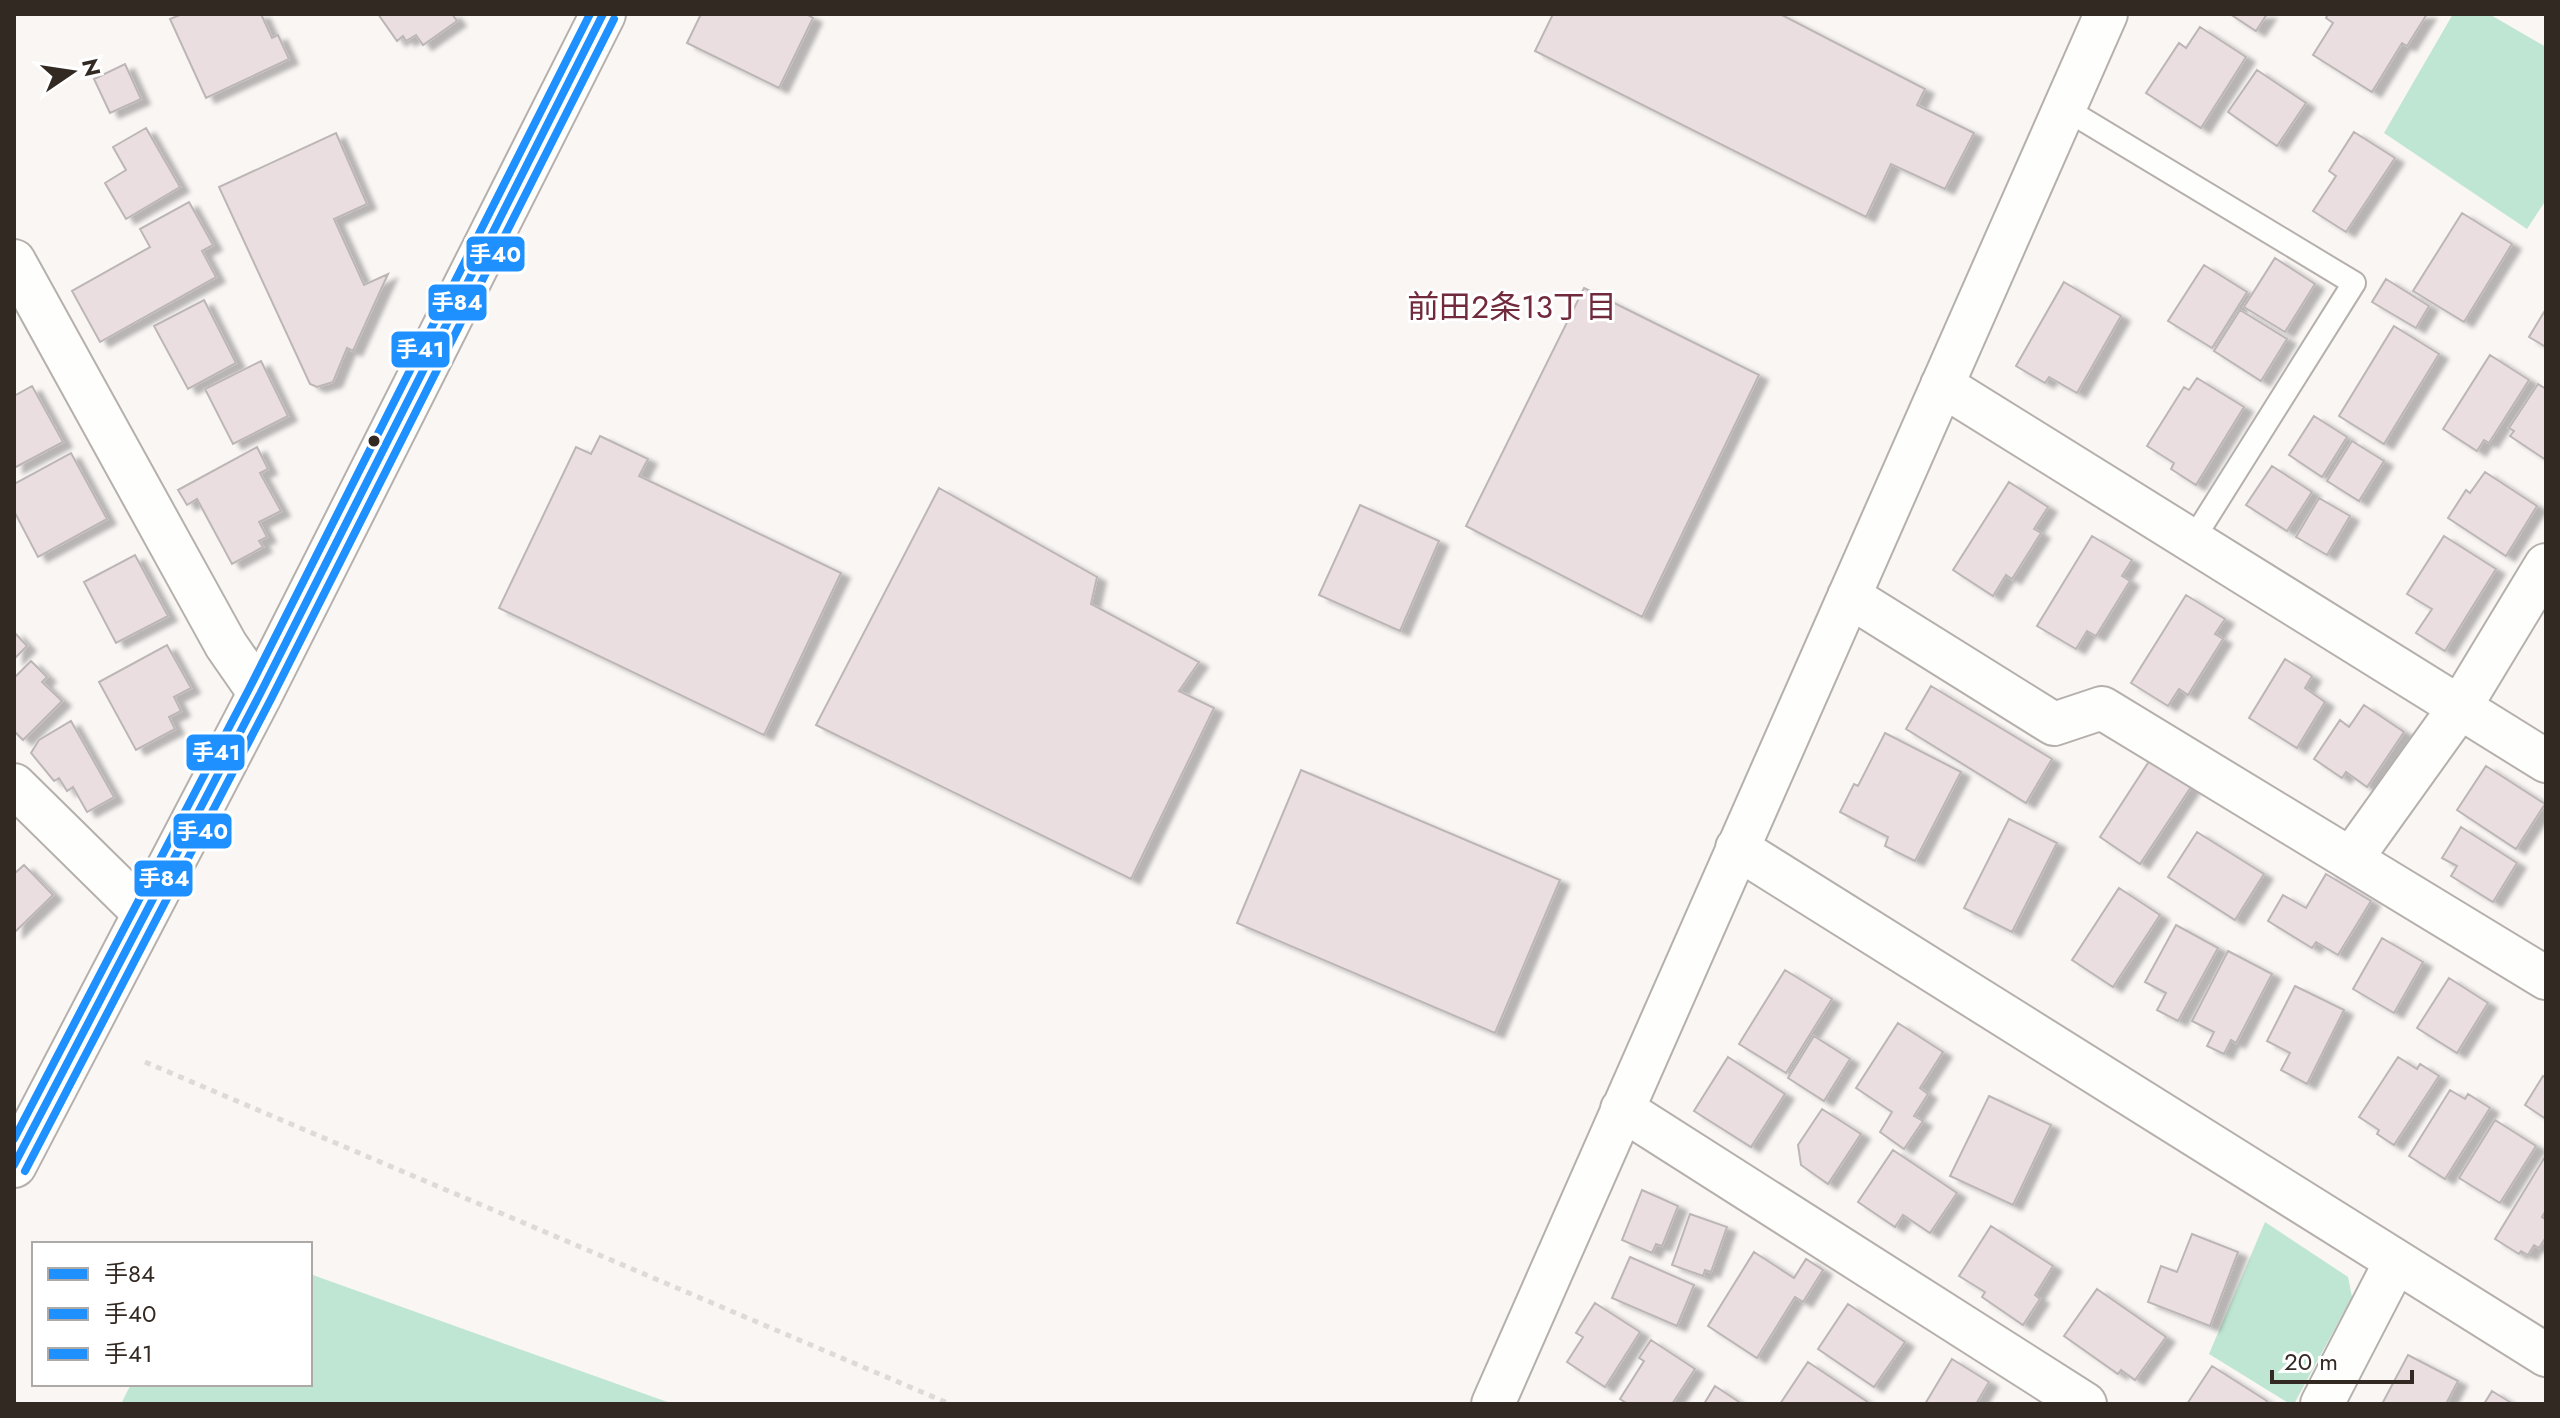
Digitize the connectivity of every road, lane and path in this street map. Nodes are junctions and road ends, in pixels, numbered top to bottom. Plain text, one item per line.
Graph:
1 (603, 14) edge
2 (2106, 14) edge
3 (2064, 108) junction
4 (14, 261) edge
5 (1942, 385) junction
6 (2192, 541) junction
7 (2546, 565) edge
8 (1849, 596) junction
9 (260, 694) junction
10 (2460, 707) junction
11 (2546, 761) edge
12 (14, 785) edge
13 (1737, 848) junction
14 (2351, 859) junction
15 (145, 914) junction
16 (2546, 978) edge
17 (145, 1062) dead end
18 (1622, 1109) junction
19 (14, 1165) edge
20 (2396, 1261) junction
21 (2546, 1355) edge
22 (950, 1404) edge
23 (1493, 1404) edge
24 (2085, 1404) edge
25 (2322, 1404) edge

1 - 9 street
2 - 3 street
3 - 5 street
3 - 6 lane
4 - 9 street
5 - 6 street
5 - 8 street
6 - 10 street
7 - 10 street
8 - 13 street
8 - 14 street
9 - 15 street
10 - 11 street
10 - 14 street
12 - 15 street
13 - 18 street
13 - 20 street
14 - 16 street
15 - 19 street
17 - 22 path
18 - 23 street
18 - 24 street
20 - 21 street
20 - 25 street

